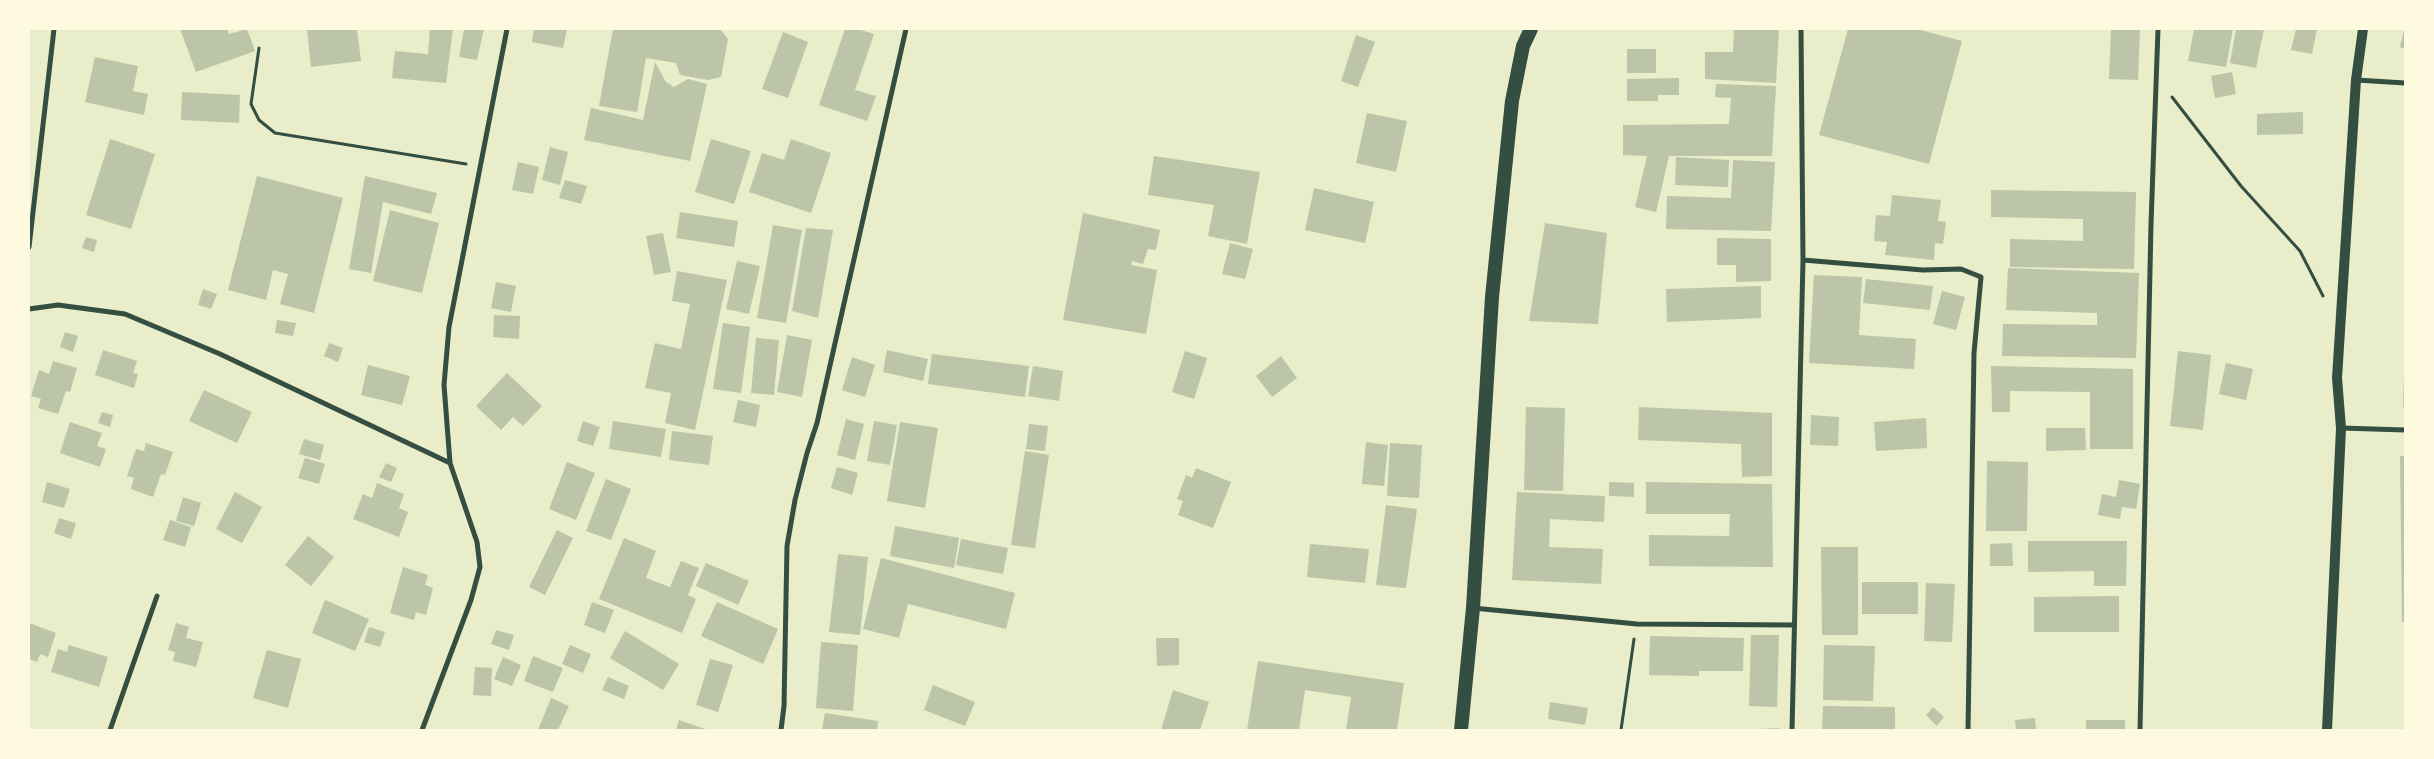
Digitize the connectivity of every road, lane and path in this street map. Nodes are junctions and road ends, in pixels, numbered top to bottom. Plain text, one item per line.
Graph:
1 (54, 29) edge
2 (507, 29) edge
3 (906, 29) edge
4 (1531, 29) edge
5 (1801, 29) edge
6 (2158, 29) edge
7 (2363, 29) edge
8 (259, 48) dead end
9 (2155, 76) junction
10 (2356, 80) junction
11 (2405, 83) edge
12 (479, 166) junction
13 (29, 247) edge
14 (1803, 260) junction
15 (2325, 300) dead end
16 (29, 309) edge
17 (2341, 428) junction
18 (2405, 430) edge
19 (450, 464) junction
20 (157, 596) dead end
21 (1473, 608) junction
22 (1637, 624) junction
23 (1793, 625) junction
24 (110, 730) edge
25 (422, 730) edge
26 (780, 730) edge
27 (1461, 730) edge
28 (1621, 730) edge
29 (1792, 730) edge
30 (1968, 730) edge
31 (2140, 730) edge
32 (2327, 730) edge

1 - 13 street
2 - 12 street
3 - 26 street
4 - 21 highway
5 - 14 street
6 - 9 street
7 - 10 main road
8 - 12 path
9 - 15 path
9 - 31 street
10 - 11 street
10 - 17 main road
12 - 19 street
14 - 23 street
14 - 30 street
16 - 19 street
17 - 18 street
17 - 32 main road
19 - 25 street
20 - 24 street
21 - 22 street
21 - 27 highway
22 - 23 street
22 - 28 path
23 - 29 street

